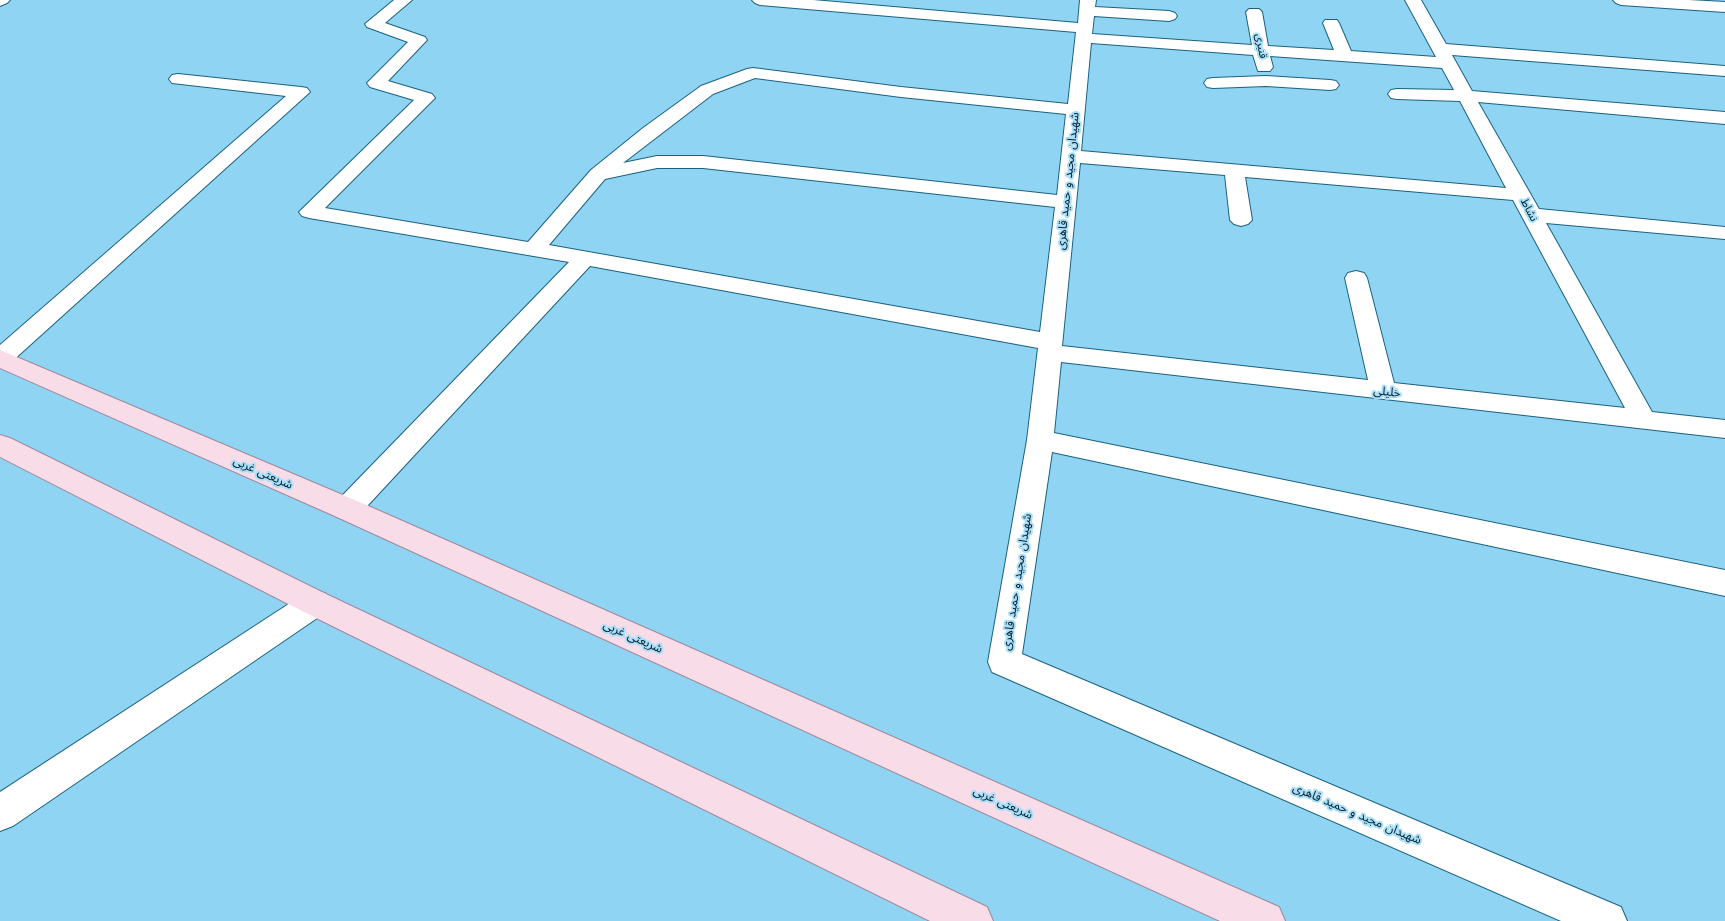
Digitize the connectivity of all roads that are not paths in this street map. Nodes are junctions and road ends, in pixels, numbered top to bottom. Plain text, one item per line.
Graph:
1 (404, 0) edge
2 (760, 0) edge
3 (1413, 0) edge
4 (1621, 0) edge
5 (1725, 6) edge
6 (1254, 12) dead end
7 (1170, 16) dead end
8 (1086, 19) edge
9 (1331, 23) dead end
10 (1262, 50) junction
11 (1345, 56) junction
12 (1444, 56) junction
13 (1725, 71) edge
14 (178, 79) dead end
15 (1266, 81) junction
16 (1213, 83) dead end
17 (1330, 85) dead end
18 (1397, 94) dead end
19 (1466, 96) junction
20 (1076, 110) junction
21 (1725, 118) edge
22 (1071, 156) junction
23 (1234, 170) junction
24 (598, 174) junction
25 (1521, 195) junction
26 (1066, 202) junction
27 (1531, 214) junction
28 (1241, 220) dead end
29 (1725, 233) edge
30 (533, 250) junction
31 (585, 258) junction
32 (1356, 278) dead end
33 (1050, 348) junction
34 (0, 358) edge
35 (1383, 391) junction
36 (1644, 420) junction
37 (1725, 429) edge
38 (1040, 440) junction
39 (0, 445) edge
40 (347, 509) junction
41 (1725, 583) edge
42 (315, 603) junction
43 (0, 813) edge
44 (973, 921) edge
45 (1265, 921) edge
46 (1606, 921) edge

1 - 30 street, خلیلی
2 - 8 street
3 - 12 street, نشاط
4 - 5 street
6 - 10 street, قنبری
7 - 8 street
8 - 10 street
8 - 20 street, شهیدان مجید و حمید قاهری
9 - 11 street
10 - 11 street
10 - 15 street, قنبری
11 - 12 street
12 - 13 street
12 - 19 street, نشاط
14 - 34 street
15 - 16 street
15 - 17 street
18 - 19 street
19 - 21 street
19 - 25 street, نشاط
20 - 22 street, شهیدان مجید و حمید قاهری
20 - 24 street
22 - 23 street
22 - 26 street, شهیدان مجید و حمید قاهری
23 - 25 street
23 - 28 street
24 - 26 street
24 - 30 street
25 - 27 street, نشاط
26 - 33 street, شهیدان مجید و حمید قاهری
27 - 29 street
27 - 36 street, نشاط
30 - 31 street, خلیلی
31 - 33 street, خلیلی
31 - 40 street
32 - 35 street
33 - 35 street, خلیلی
33 - 38 street, شهیدان مجید و حمید قاهری
34 - 40 main road, شریعتی غربی
35 - 36 street, خلیلی
36 - 37 street, خلیلی
38 - 41 street
38 - 46 street, شهیدان مجید و حمید قاهری
39 - 42 main road
40 - 45 main road, شریعتی غربی
42 - 43 street
42 - 44 main road

